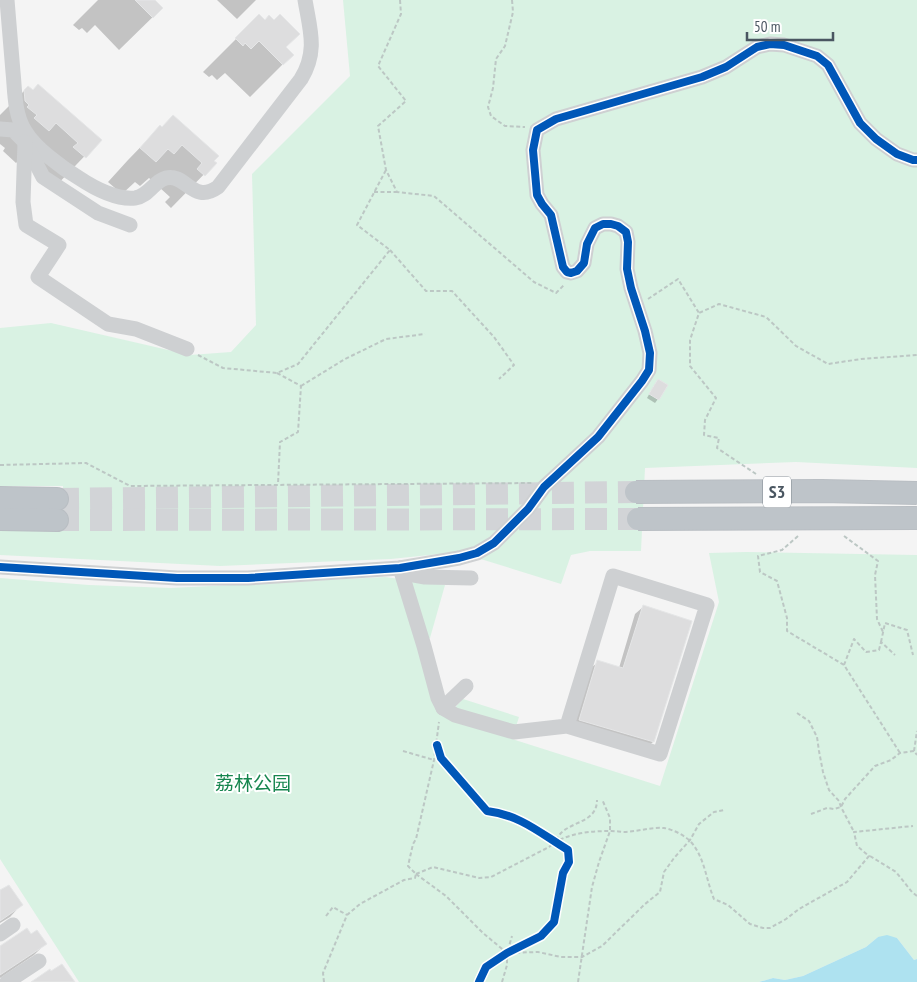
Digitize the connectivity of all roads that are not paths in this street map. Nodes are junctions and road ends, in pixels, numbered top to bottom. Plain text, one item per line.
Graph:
1 (7, 0) edge
2 (304, 0) edge
3 (0, 129) edge
4 (25, 142) junction
5 (917, 160) edge
6 (130, 225) dead end
7 (187, 349) road end
8 (636, 492) tunnel mouth
9 (917, 492) edge
10 (0, 498) edge
11 (917, 518) edge
12 (0, 519) edge
13 (638, 519) tunnel mouth
14 (0, 567) edge
15 (400, 568) junction
16 (471, 578) dead end
17 (466, 686) dead end
18 (443, 708) junction
19 (567, 726) junction
20 (13, 925) dead end
21 (0, 934) edge
22 (39, 961) dead end
23 (7, 982) edge

1 - 2 street
3 - 4 street
4 - 6 street
4 - 7 street
5 - 15 street
8 - 9 highway, S3, bridge
10 - 12 highway
11 - 13 highway, S3, bridge
14 - 15 street
15 - 16 street
15 - 18 street
17 - 18 street
18 - 19 street
19 - 19 street
20 - 21 street
22 - 23 street

